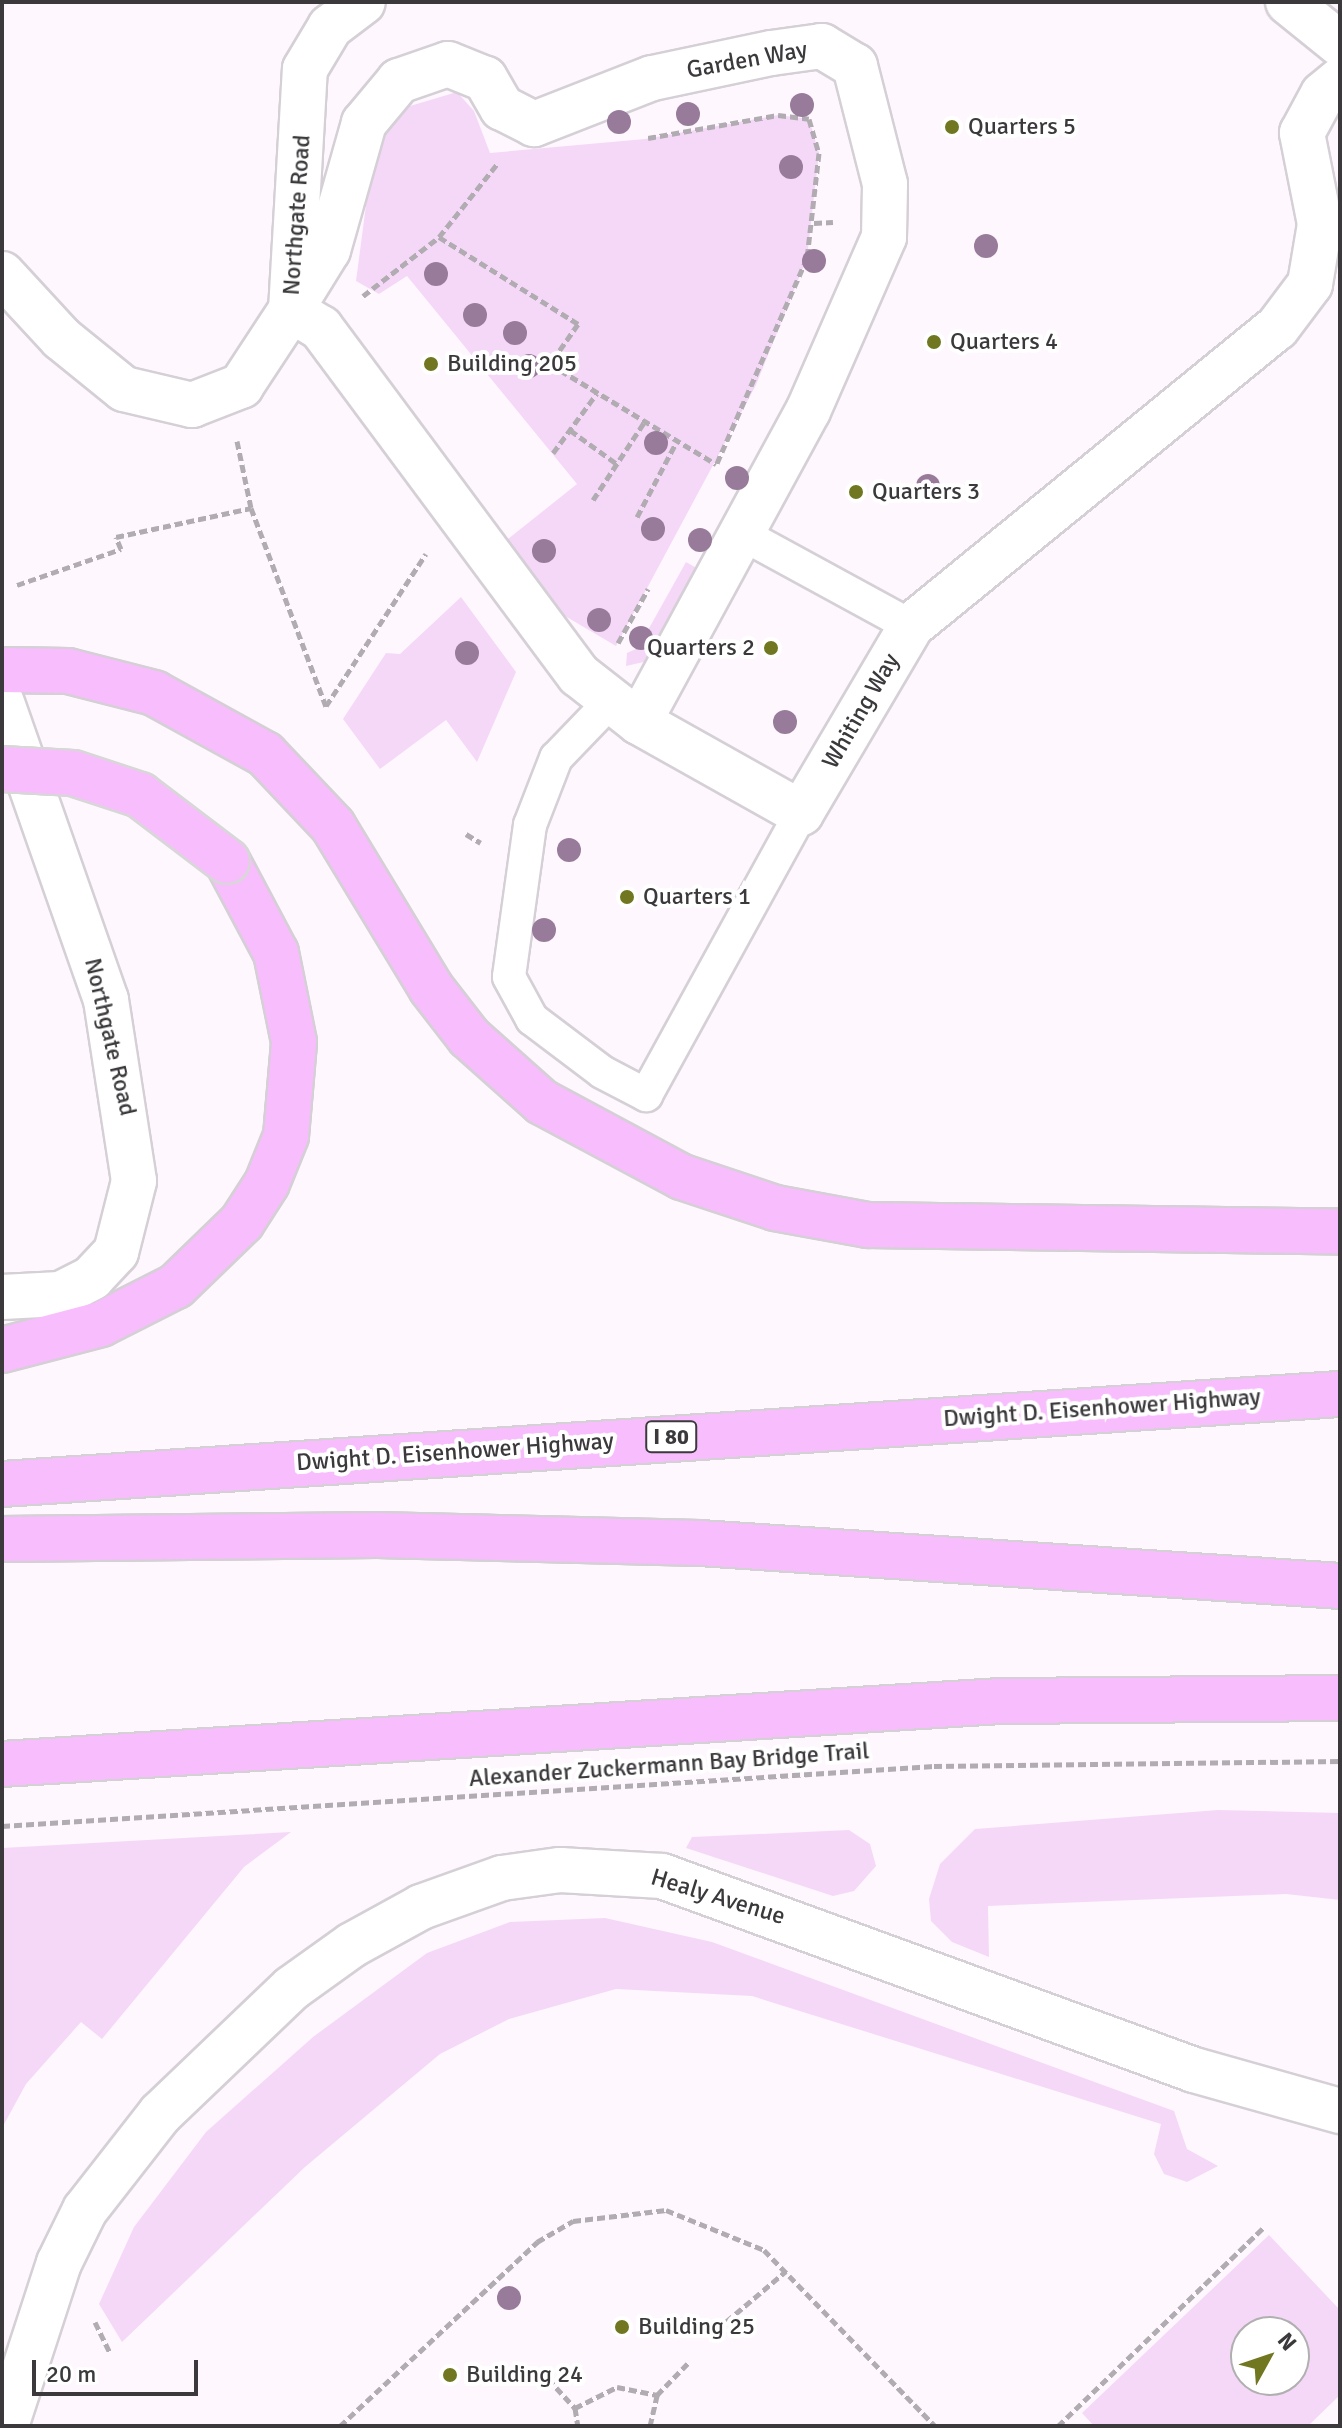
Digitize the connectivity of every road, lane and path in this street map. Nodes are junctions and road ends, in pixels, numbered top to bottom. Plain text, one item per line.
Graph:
1 (363, 2) edge
2 (1288, 2) edge
3 (1340, 44) edge
4 (1340, 80) edge
5 (630, 141) dead end
6 (508, 150) dead end
7 (439, 237) junction
8 (2, 274) edge
9 (306, 319) junction
10 (241, 386) junction
11 (597, 393) junction
12 (645, 421) junction
13 (570, 430) junction
14 (677, 441) junction
15 (553, 453) dead end
16 (617, 464) junction
17 (716, 464) junction
18 (709, 478) dead end
19 (593, 500) dead end
20 (251, 508) junction
21 (637, 517) dead end
22 (463, 518) junction
23 (744, 535) junction
24 (653, 581) dead end
25 (17, 585) dead end
26 (911, 626) junction
27 (2, 670) edge
28 (2, 703) edge
29 (613, 704) junction
30 (2, 769) edge
31 (801, 813) junction
32 (1340, 1232) edge
33 (2, 1297) edge
34 (2, 1350) edge
35 (1340, 1394) edge
36 (2, 1484) edge
37 (2, 1539) edge
38 (1340, 1586) edge
39 (1340, 1698) edge
40 (1340, 1761) edge
41 (2, 1764) edge
42 (2, 1826) edge
43 (1340, 2111) edge
44 (1263, 2228) dead end
45 (786, 2271) junction
46 (708, 2337) dead end
47 (688, 2363) dead end
48 (540, 2370) dead end
49 (657, 2395) junction
50 (575, 2408) junction
51 (6, 2426) edge
52 (340, 2426) edge
53 (578, 2426) edge
54 (650, 2426) edge
55 (935, 2426) edge
56 (1058, 2426) edge

1 - 9 street, Northgate Road
2 - 3 street
4 - 26 street, Whiting Way
5 - 17 path
6 - 7 path
7 - 9 path
7 - 11 path
8 - 10 street
9 - 10 street, Northgate Road
9 - 22 street
9 - 23 street, Garden Way
10 - 20 path
11 - 12 path
11 - 13 path
12 - 14 path
12 - 16 path
13 - 15 path
13 - 16 path
14 - 17 path
14 - 21 path
16 - 19 path
17 - 18 path
20 - 22 path
20 - 25 path
22 - 29 street
23 - 26 lane
23 - 29 street, Garden Way
24 - 29 path
26 - 31 street, Whiting Way
27 - 32 highway
28 - 33 street, Northgate Road
29 - 31 street
29 - 31 lane
30 - 34 highway, bridge
35 - 36 highway, Dwight D. Eisenhower Highway / I 80
37 - 38 highway
39 - 41 highway
40 - 42 path, Alexander Zuckermann Bay Bridge Trail
43 - 51 street, Healy Avenue
44 - 56 path
45 - 46 path
45 - 52 path
45 - 55 path
47 - 49 path
48 - 50 path
49 - 50 path
49 - 54 path
50 - 53 path

